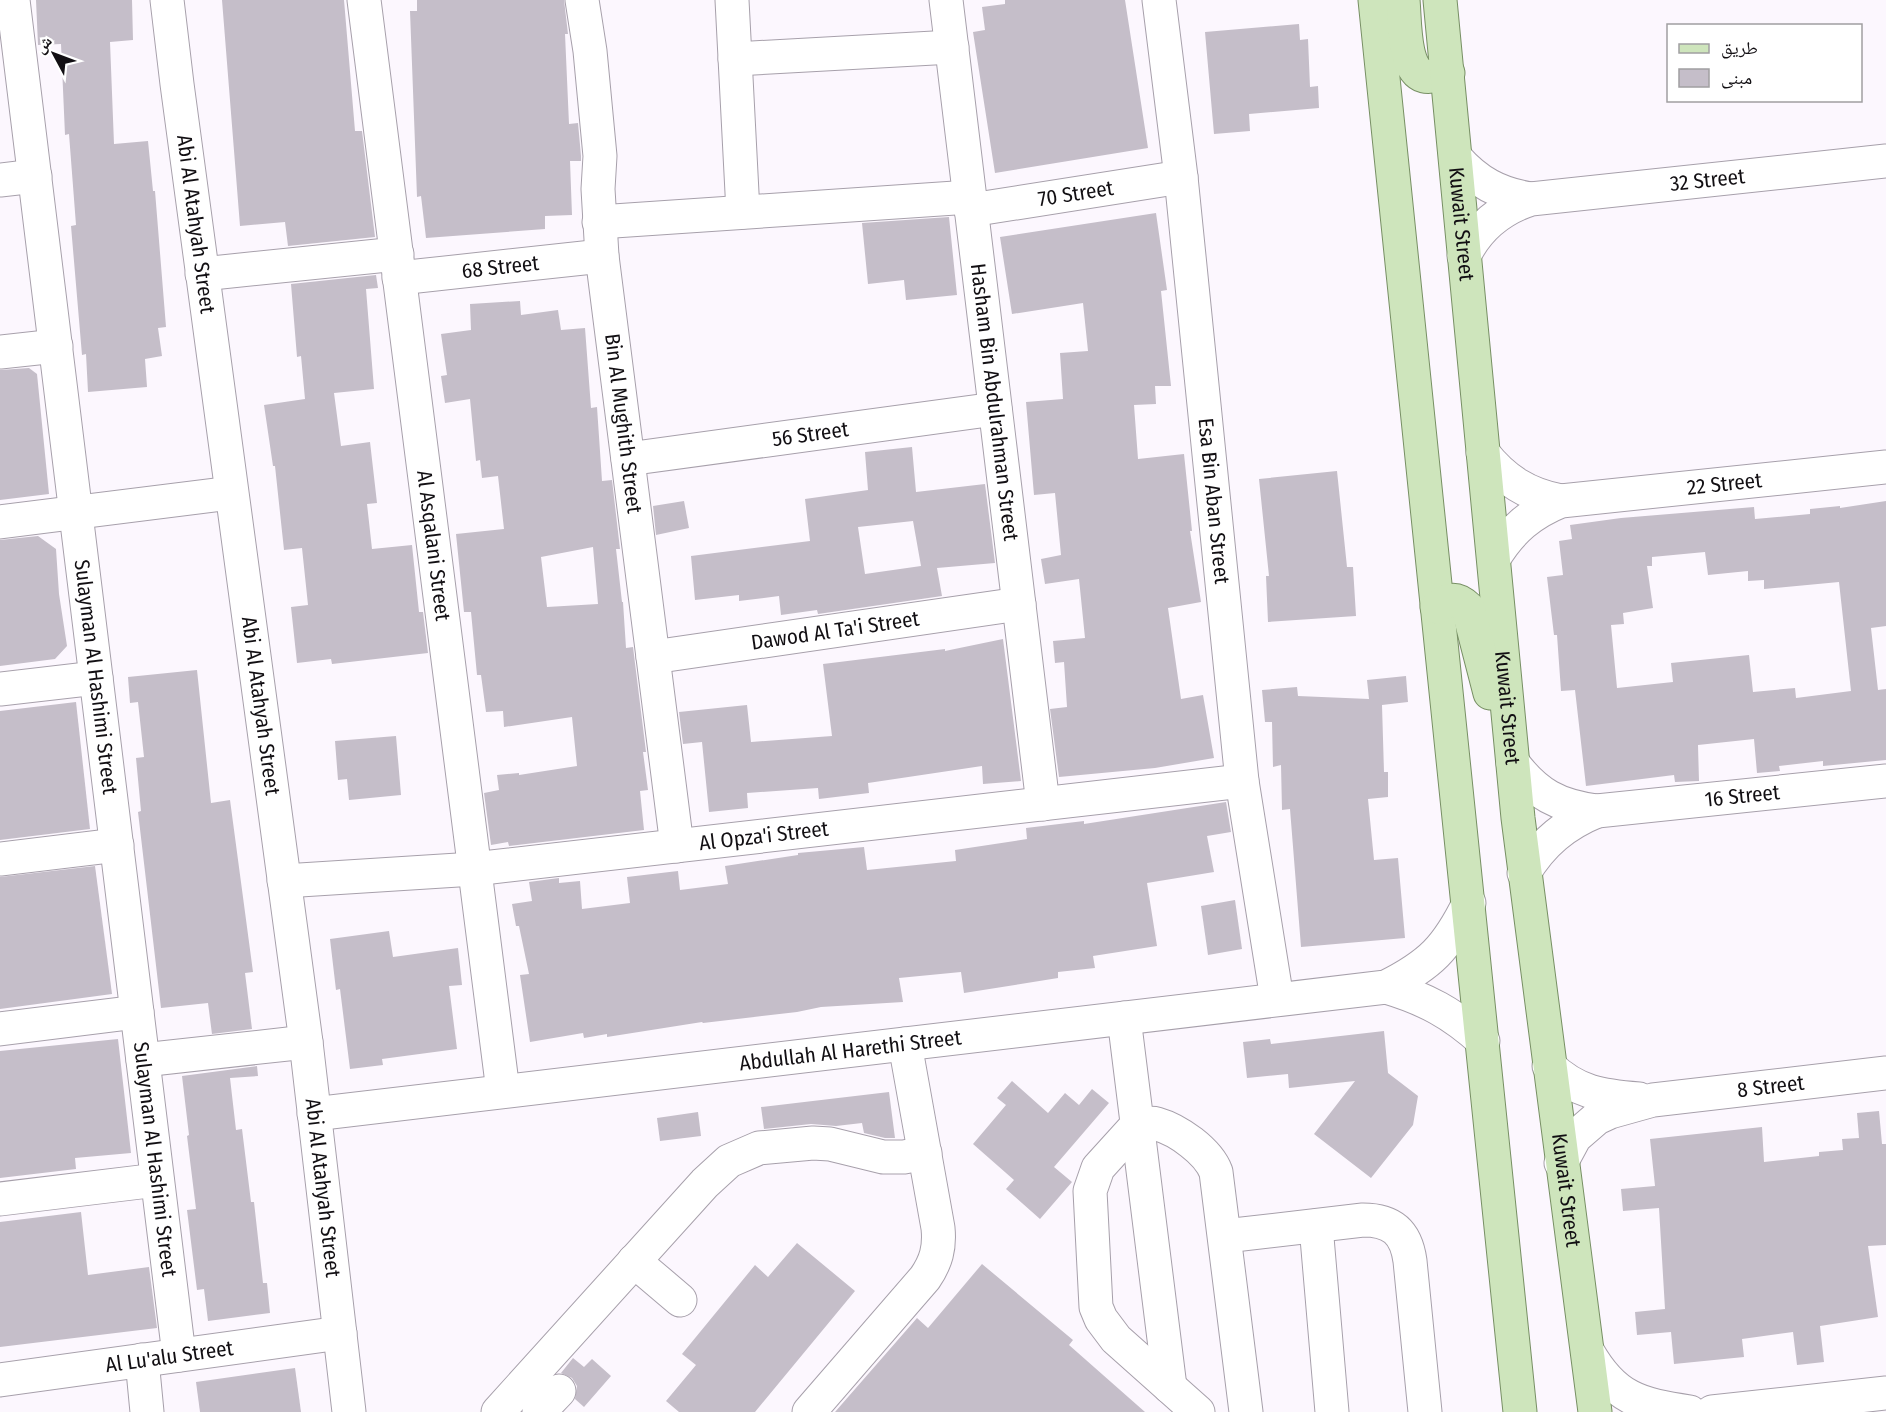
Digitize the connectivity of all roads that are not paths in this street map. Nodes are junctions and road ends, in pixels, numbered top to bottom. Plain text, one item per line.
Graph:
1 (13, 0) edge
2 (167, 0) edge
3 (364, 0) edge
4 (582, 0) edge
5 (732, 0) edge
6 (946, 0) edge
7 (1159, 0) edge
8 (1375, 0) edge
9 (1403, 0) edge
10 (1440, 0) edge
11 (952, 46) junction
12 (735, 59) junction
13 (1448, 73) junction
14 (1456, 158) junction
15 (1886, 161) edge
16 (35, 176) junction
17 (1181, 177) junction
18 (0, 180) edge
19 (1531, 199) junction
20 (971, 203) junction
21 (743, 212) junction
22 (599, 222) junction
23 (602, 256) junction
24 (1464, 256) junction
25 (398, 266) junction
26 (202, 274) junction
27 (56, 346) junction
28 (0, 352) edge
29 (995, 409) junction
30 (1483, 453) junction
31 (628, 459) junction
32 (1886, 467) edge
33 (231, 494) junction
34 (1561, 501) junction
35 (76, 512) junction
36 (0, 522) edge
37 (1494, 558) junction
38 (1019, 604) junction
39 (1437, 607) junction
40 (653, 657) junction
41 (96, 678) junction
42 (0, 689) edge
43 (1513, 763) junction
44 (1886, 781) edge
45 (1242, 782) junction
46 (1043, 804) junction
47 (1597, 812) junction
48 (117, 845) junction
49 (677, 846) junction
50 (0, 859) edge
51 (474, 869) junction
52 (1524, 873) junction
53 (284, 881) junction
54 (1469, 903) junction
55 (1386, 987) junction
56 (1277, 999) junction
57 (137, 1012) junction
58 (1124, 1018) junction
59 (0, 1029) edge
60 (1483, 1041) junction
61 (306, 1042) junction
62 (905, 1044) junction
63 (143, 1060) junction
64 (1550, 1066) junction
65 (1886, 1073) edge
66 (502, 1091) junction
67 (1653, 1100) junction
68 (314, 1114) junction
69 (1137, 1125) junction
70 (925, 1153) junction
71 (1561, 1163) junction
72 (157, 1180) junction
73 (0, 1199) edge
74 (1316, 1226) junction
75 (1225, 1236) junction
76 (634, 1260) junction
77 (680, 1299) dead end
78 (340, 1333) junction
79 (1588, 1352) junction
80 (179, 1355) junction
81 (142, 1360) junction
82 (0, 1380) edge
83 (1170, 1387) junction
84 (1886, 1393) edge
85 (147, 1412) edge
86 (349, 1412) edge
87 (498, 1412) edge
88 (808, 1412) edge
89 (1198, 1412) edge
90 (1246, 1412) edge
91 (1332, 1412) edge
92 (1425, 1412) edge
93 (1520, 1412) edge
94 (1595, 1412) edge
95 (1690, 1412) edge
96 (1712, 1412) edge

1 - 16 street, Sulayman Al Hashimi Street
2 - 26 street, Abi Al Atahyah Street
3 - 25 street, Al Asqalani Street
4 - 22 street, Bin Al Mughith Street
5 - 12 street
6 - 11 street, Hasham Bin Abdulrahman Street
7 - 17 street, Esa Bin Aban Street
8 - 39 main road
9 - 13 main road
10 - 13 main road, Kuwait Street
11 - 12 street
11 - 20 street, Hasham Bin Abdulrahman Street
12 - 21 street
13 - 14 main road, Kuwait Street
14 - 19 street, 32 Street
14 - 24 main road, Kuwait Street
15 - 19 street, 32 Street
16 - 18 street
16 - 27 street, Sulayman Al Hashimi Street
17 - 20 street, 70 Street
17 - 45 street, Esa Bin Aban Street
19 - 24 street, 32 Street
20 - 21 street, 70 Street
20 - 29 street, Hasham Bin Abdulrahman Street
21 - 22 street, 70 Street
22 - 23 street, Bin Al Mughith Street
23 - 25 street, 68 Street
23 - 31 street, Bin Al Mughith Street
24 - 30 main road, Kuwait Street
25 - 26 street, 68 Street
25 - 51 street, Al Asqalani Street
26 - 33 street, Abi Al Atahyah Street
27 - 28 street
27 - 35 street, Sulayman Al Hashimi Street
29 - 31 street, 56 Street
29 - 38 street, Hasham Bin Abdulrahman Street
30 - 34 street, 22 Street
30 - 37 main road, Kuwait Street
31 - 40 street, Bin Al Mughith Street
32 - 34 street, 22 Street
33 - 35 street
33 - 53 street, Abi Al Atahyah Street
34 - 37 street, 22 Street
35 - 36 street
35 - 41 street, Sulayman Al Hashimi Street
37 - 43 main road, Kuwait Street
38 - 40 street, Dawod Al Ta'i Street
38 - 46 street, Hasham Bin Abdulrahman Street
39 - 43 main road
39 - 54 main road
40 - 49 street, Bin Al Mughith Street
41 - 42 street
41 - 48 street, Sulayman Al Hashimi Street
43 - 47 street, 16 Street
43 - 52 main road, Kuwait Street
44 - 47 street, 16 Street
45 - 46 street, Al Opza'i Street
45 - 56 street, Esa Bin Aban Street
46 - 49 street, Al Opza'i Street
47 - 52 street, 16 Street
48 - 50 street
48 - 57 street, Sulayman Al Hashimi Street
49 - 51 street, Al Opza'i Street
51 - 53 street, Al Opza'i Street
51 - 66 street, Al Asqalani Street
52 - 64 main road, Kuwait Street
53 - 61 street, Abi Al Atahyah Street
54 - 55 street, Abdullah Al Harethi Street
54 - 60 main road
55 - 56 street, Abdullah Al Harethi Street
55 - 60 street, Abdullah Al Harethi Street
56 - 58 street, Abdullah Al Harethi Street
57 - 59 street
57 - 63 street, Sulayman Al Hashimi Street
58 - 62 street, Abdullah Al Harethi Street
58 - 69 street
60 - 93 main road
61 - 63 street
61 - 68 street, Abi Al Atahyah Street
62 - 66 street, Abdullah Al Harethi Street
62 - 70 street
63 - 72 street, Sulayman Al Hashimi Street
64 - 67 street, 8 Street
64 - 71 main road, Kuwait Street
65 - 67 street, 8 Street
66 - 68 street, Abdullah Al Harethi Street
67 - 71 street, 8 Street
68 - 78 street, Abi Al Atahyah Street
69 - 75 street
69 - 83 street
69 - 83 street
70 - 76 street
70 - 88 street
71 - 79 main road, Kuwait Street
72 - 73 street
72 - 80 street, Sulayman Al Hashimi Street
74 - 75 street
74 - 91 street
74 - 92 street
75 - 90 street
76 - 77 street
76 - 87 street
78 - 80 street, Al Lu'alu Street
78 - 86 street, Abi Al Atahyah Street
79 - 94 main road, Kuwait Street
79 - 95 street
80 - 81 street, Al Lu'alu Street
81 - 82 street, Al Lu'alu Street
81 - 85 street
83 - 89 street
84 - 96 street

